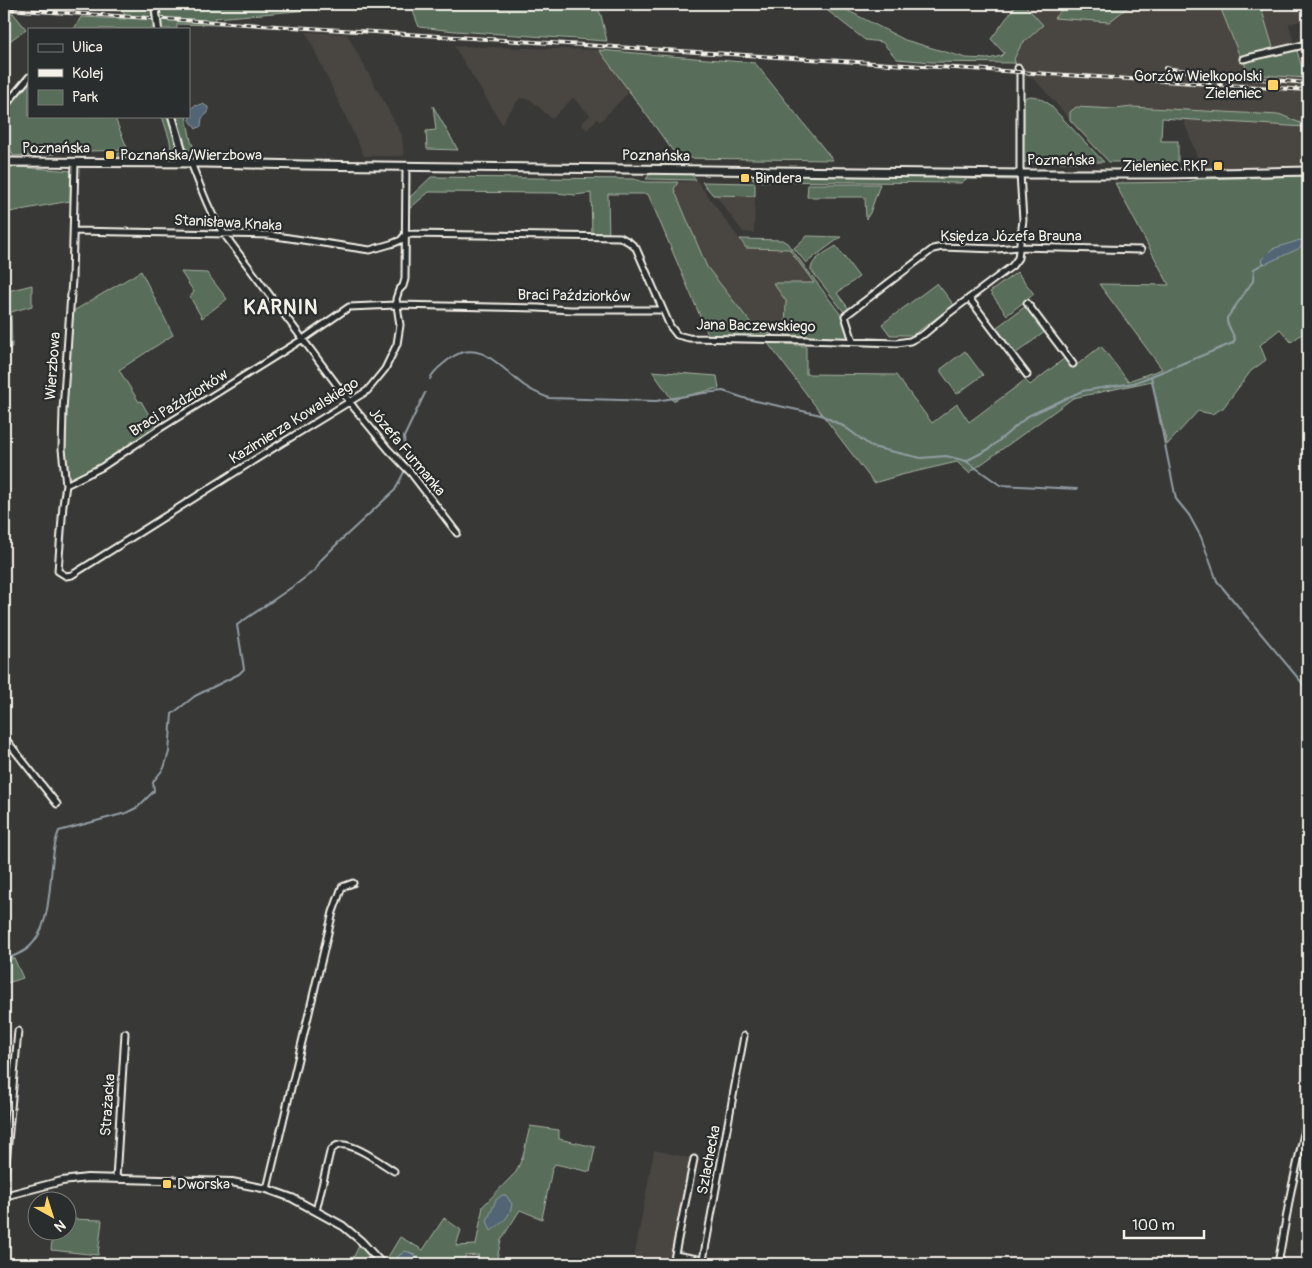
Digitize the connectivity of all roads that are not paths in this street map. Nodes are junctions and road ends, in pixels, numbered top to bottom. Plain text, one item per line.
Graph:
1 (155, 4) edge
2 (158, 28) edge
3 (1308, 44) edge
4 (1243, 59) dead end
5 (1019, 70) dead end
6 (28, 78) edge
7 (4, 107) edge
8 (173, 118) edge
9 (4, 162) edge
10 (75, 162) junction
11 (189, 163) junction
12 (406, 167) junction
13 (1308, 171) edge
14 (1020, 174) junction
15 (74, 231) junction
16 (224, 234) junction
17 (406, 234) junction
18 (1019, 247) junction
19 (1141, 250) dead end
20 (969, 298) junction
21 (1027, 303) dead end
22 (396, 305) junction
23 (662, 310) junction
24 (304, 339) junction
25 (853, 341) junction
26 (1073, 364) dead end
27 (1027, 376) dead end
28 (350, 401) junction
29 (66, 485) junction
30 (457, 533) dead end
31 (58, 571) joint
32 (4, 737) edge
33 (57, 804) dead end
34 (353, 883) dead end
35 (18, 1031) dead end
36 (125, 1033) dead end
37 (744, 1036) dead end
38 (1308, 1116) edge
39 (694, 1159) dead end
40 (394, 1170) dead end
41 (116, 1179) junction
42 (4, 1186) edge
43 (267, 1188) junction
44 (4, 1195) edge
45 (316, 1211) junction
46 (675, 1255) junction
47 (382, 1264) edge
48 (673, 1264) edge
49 (1278, 1264) edge

1 - 2 street, bridge
3 - 4 street
5 - 14 street, Jana Baczewskiego
6 - 7 street
8 - 11 street
9 - 10 main road, Poznańska
10 - 11 main road, Poznańska
10 - 15 street, Wierzbowa
11 - 12 main road, Poznańska
11 - 16 street, Józefa Furmanka
12 - 14 main road, Poznańska
12 - 17 street, Kazimierza Kowalskiego
13 - 14 main road, Poznańska
14 - 18 street, Jana Baczewskiego
15 - 16 street, Stanisława Knaka
15 - 29 street, Wierzbowa
16 - 17 street, Stanisława Knaka
16 - 24 street, Józefa Furmanka
17 - 22 street, Kazimierza Kowalskiego
17 - 23 street, Jana Baczewskiego
18 - 19 street, Księdza Józefa Brauna
18 - 20 street, Jana Baczewskiego
18 - 25 street, Księdza Józefa Brauna
20 - 25 street, Jana Baczewskiego
20 - 27 street
21 - 26 street
22 - 23 street, Braci Paździorków
22 - 24 street, Braci Paździorków
22 - 28 street, Kazimierza Kowalskiego
23 - 25 street, Jana Baczewskiego
24 - 28 street, Józefa Furmanka
24 - 29 street, Braci Paździorków
28 - 30 street, Józefa Furmanka
28 - 31 street, Kazimierza Kowalskiego
29 - 31 street, Wierzbowa
32 - 33 street
34 - 43 street
35 - 42 street
36 - 41 street, Strażacka
37 - 46 street, Szlachecka
38 - 49 street
39 - 46 street
40 - 45 street
41 - 43 street
41 - 44 street
43 - 45 street
45 - 47 street
46 - 48 street

